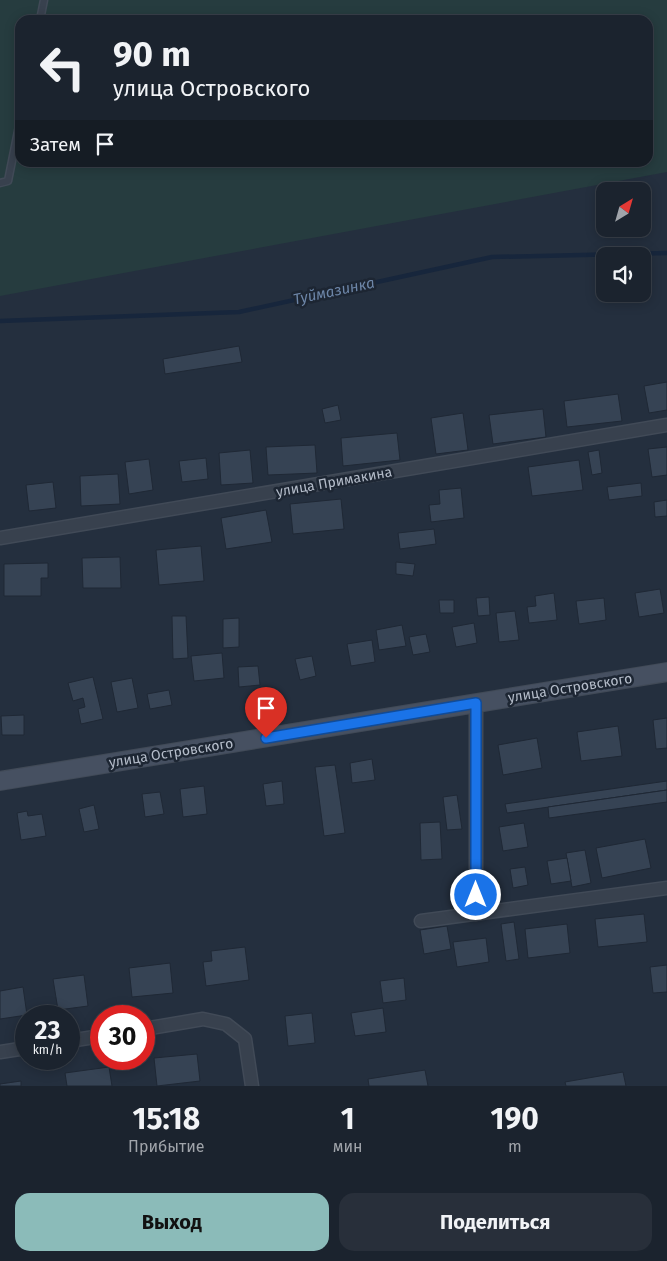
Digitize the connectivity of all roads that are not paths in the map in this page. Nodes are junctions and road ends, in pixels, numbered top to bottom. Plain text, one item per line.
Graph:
1 (44, 0) edge
2 (41, 15) edge
3 (15, 146) edge
4 (0, 183) edge
5 (667, 425) edge
6 (0, 538) edge
7 (667, 672) edge
8 (476, 703) junction
9 (0, 781) edge
10 (667, 888) edge
11 (476, 914) junction
12 (421, 921) dead end
13 (155, 1027) edge
14 (15, 1050) edge
15 (0, 1052) edge
16 (252, 1086) edge

1 - 2 lane
3 - 4 lane
5 - 6 street, улица Примакина
7 - 8 main road, улица Островского
8 - 9 main road, улица Островского
8 - 11 street
10 - 11 street
11 - 12 street
13 - 16 street
14 - 15 street

